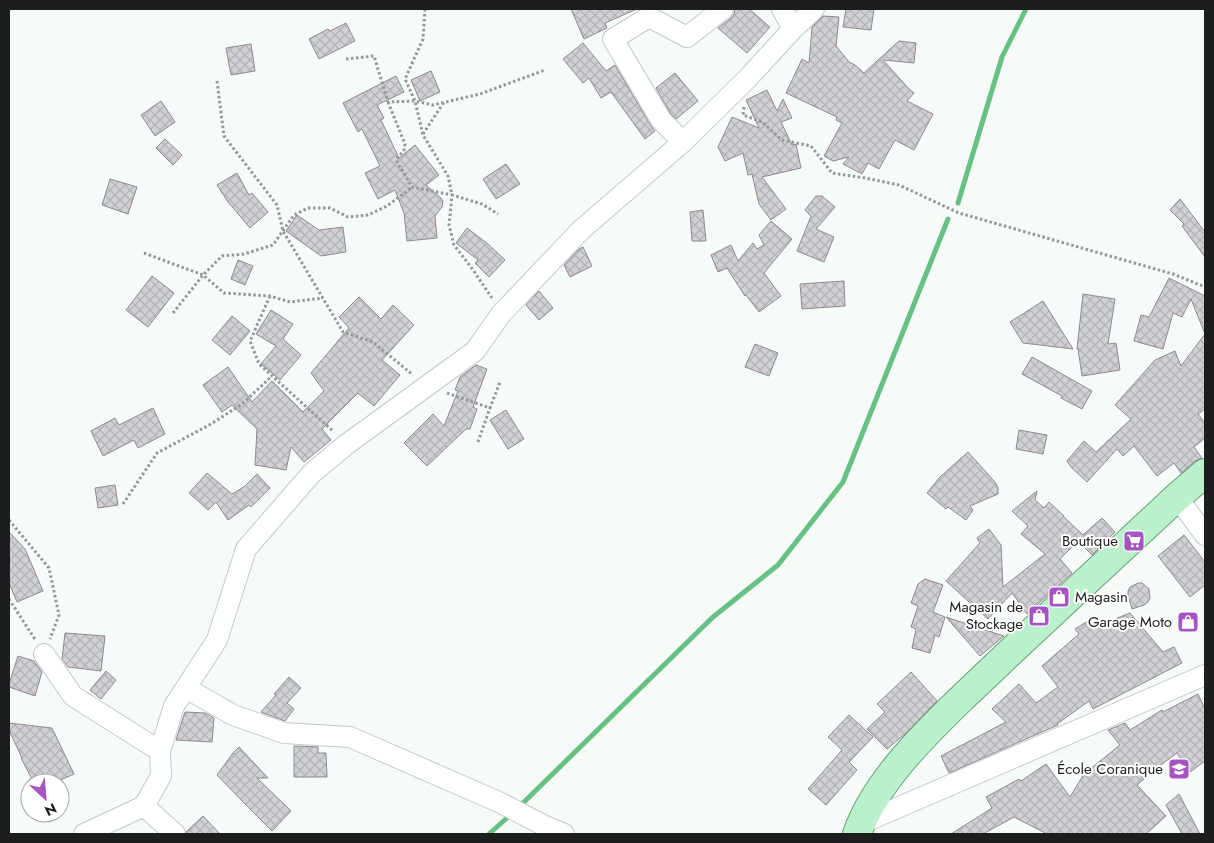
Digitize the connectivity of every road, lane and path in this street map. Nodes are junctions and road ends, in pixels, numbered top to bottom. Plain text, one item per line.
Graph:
1 (424, 9) edge
2 (723, 9) edge
3 (782, 9) edge
4 (814, 9) edge
5 (793, 29) junction
6 (346, 59) dead end
7 (545, 70) dead end
8 (747, 79) junction
9 (217, 81) dead end
10 (415, 101) junction
11 (388, 102) junction
12 (444, 102) junction
13 (423, 135) junction
14 (683, 142) junction
15 (412, 188) junction
16 (452, 195) junction
17 (498, 214) dead end
18 (283, 231) junction
19 (144, 253) dead end
20 (203, 275) junction
21 (1205, 287) edge
22 (270, 296) junction
23 (323, 298) junction
24 (173, 313) dead end
25 (501, 314) junction
26 (272, 376) junction
27 (500, 382) dead end
28 (426, 386) junction
29 (490, 408) junction
30 (478, 442) dead end
31 (347, 444) junction
32 (1205, 473) edge
33 (1178, 497) junction
34 (123, 504) dead end
35 (9, 520) edge
36 (1205, 535) edge
37 (9, 600) edge
38 (44, 654) junction
39 (1205, 674) edge
40 (186, 688) junction
41 (160, 751) junction
42 (144, 806) junction
43 (859, 829) edge
44 (84, 834) edge
45 (175, 834) edge
46 (564, 834) edge

1 - 10 path
2 - 14 street
3 - 5 street
4 - 5 street
5 - 8 street
6 - 11 path
7 - 12 path
8 - 14 street
8 - 21 path
9 - 18 path
10 - 11 path
10 - 12 path
10 - 13 path
11 - 15 path
12 - 13 path
13 - 16 path
14 - 25 street
15 - 16 path
15 - 18 path
16 - 17 path
16 - 25 path
18 - 20 path
18 - 23 path
19 - 20 path
20 - 22 path
20 - 24 path
22 - 23 path
22 - 26 path
23 - 28 path
25 - 28 street
26 - 31 path
26 - 34 path
27 - 29 path
28 - 29 path
28 - 31 street
29 - 30 path
31 - 40 street
32 - 33 main road
33 - 36 street
33 - 43 main road
35 - 38 path
37 - 38 path
38 - 41 street
39 - 43 street
40 - 41 street
40 - 46 street
41 - 42 street
42 - 44 street
42 - 45 street

